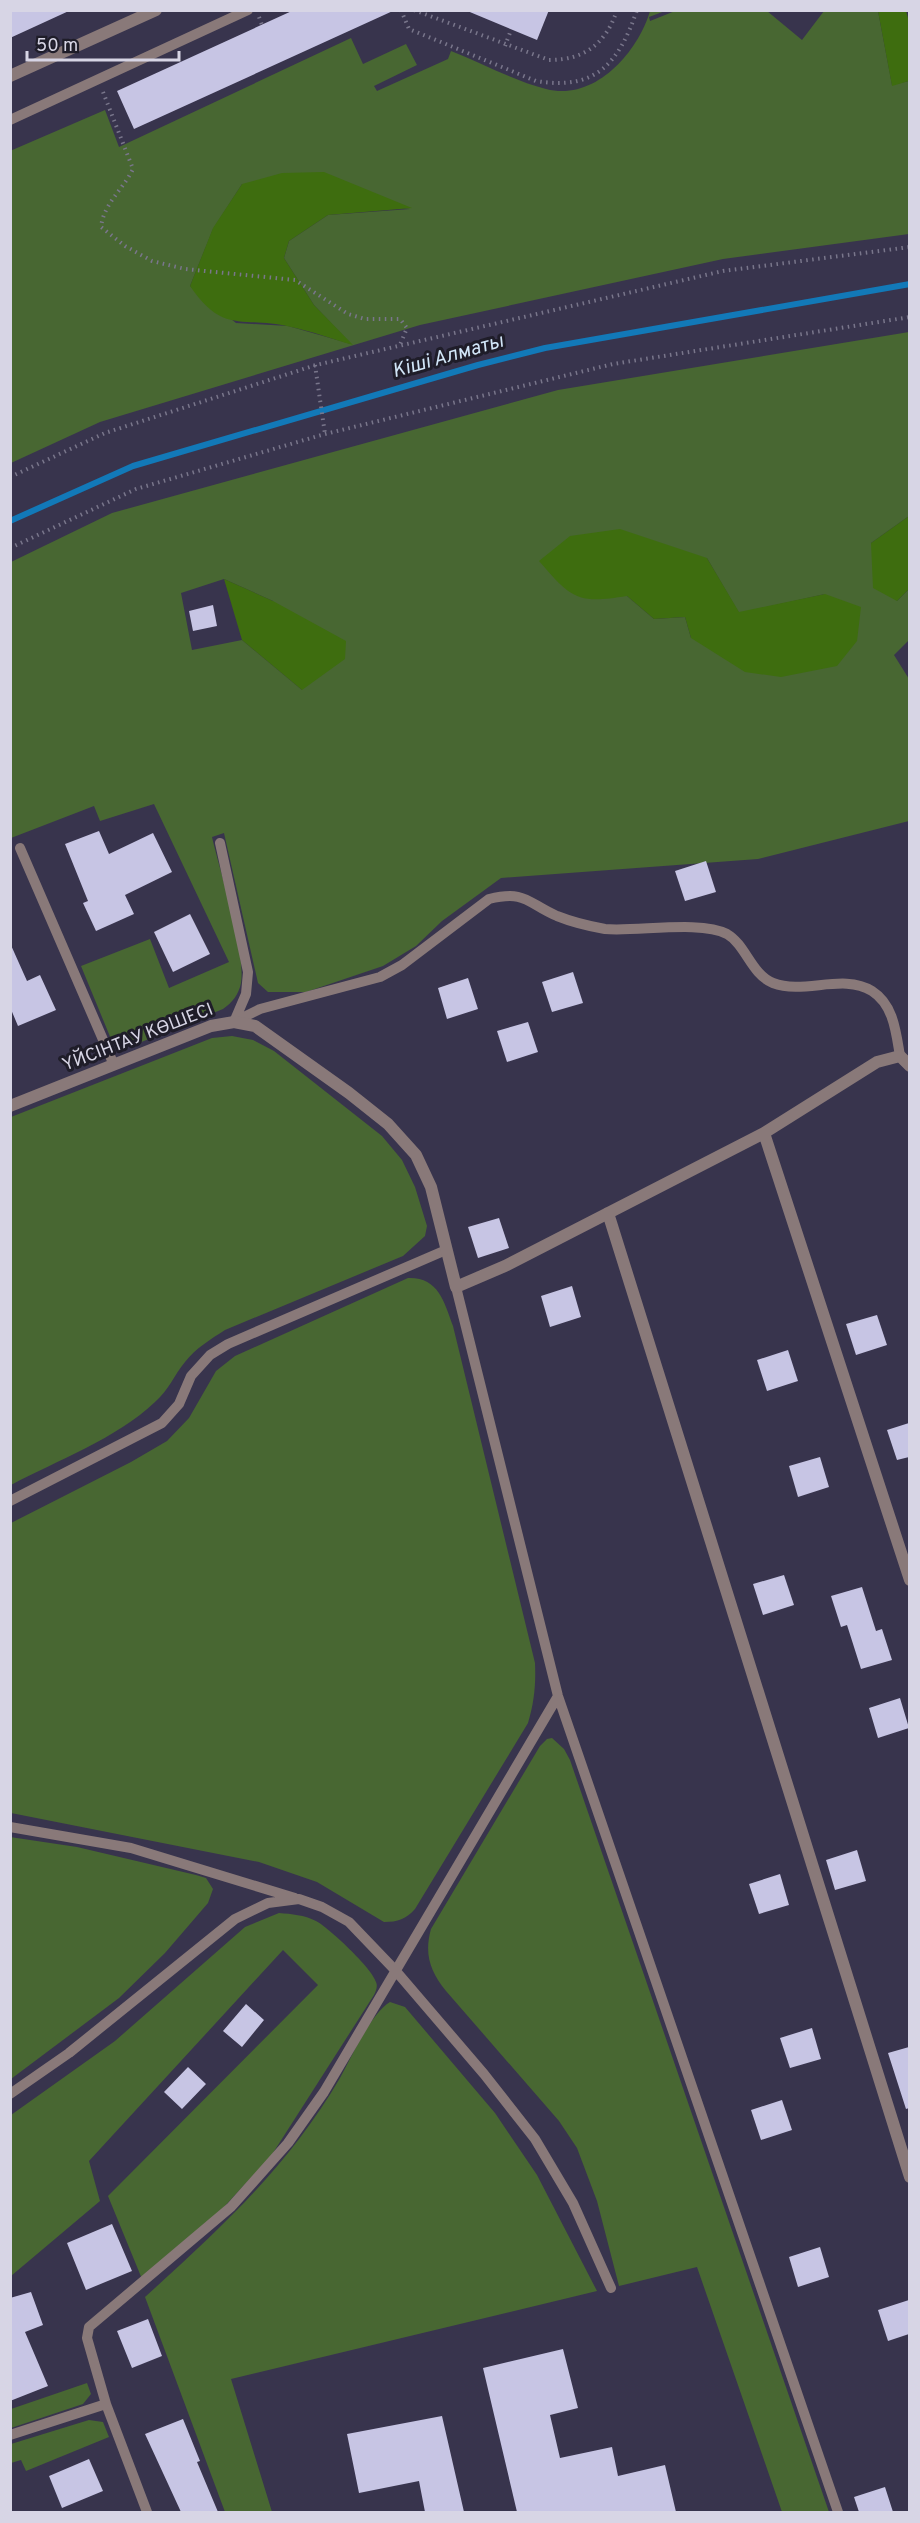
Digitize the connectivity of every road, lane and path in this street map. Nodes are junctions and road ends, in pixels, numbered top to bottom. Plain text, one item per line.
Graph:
1 (156, 10) edge
2 (248, 10) edge
3 (400, 10) edge
4 (414, 10) edge
5 (437, 10) edge
6 (617, 10) edge
7 (637, 10) edge
8 (434, 18) junction
9 (511, 30) dead end
10 (505, 46) junction
11 (10, 76) edge
12 (98, 80) junction
13 (10, 120) edge
14 (909, 247) edge
15 (909, 317) edge
16 (400, 345) junction
17 (315, 365) junction
18 (325, 435) junction
19 (10, 477) edge
20 (10, 548) edge
21 (220, 843) dead end
22 (20, 848) dead end
23 (234, 1022) junction
24 (900, 1056) junction
25 (114, 1065) junction
26 (909, 1066) edge
27 (10, 1106) edge
28 (764, 1133) junction
29 (608, 1213) junction
30 (446, 1250) junction
31 (456, 1287) junction
32 (10, 1501) edge
33 (909, 1580) edge
34 (558, 1696) junction
35 (10, 1827) edge
36 (299, 1899) junction
37 (395, 1970) junction
38 (10, 2094) edge
39 (909, 2176) edge
40 (611, 2288) dead end
41 (106, 2404) junction
42 (10, 2435) edge
43 (147, 2512) edge
44 (838, 2512) edge

1 - 11 street
2 - 12 lane
3 - 7 path
4 - 8 path
5 - 8 path
6 - 10 path
8 - 10 path
9 - 10 path
12 - 13 lane
12 - 16 path
14 - 16 path
15 - 18 path
16 - 17 path
17 - 18 path
17 - 19 path
18 - 20 path
21 - 23 lane
22 - 25 lane
23 - 24 lane
23 - 25 street, ҮЙСІНТАУ КӨШЕСІ
23 - 30 street, ҮЙСІНТАУ КӨШЕСІ
24 - 26 street
24 - 28 street
25 - 27 street, ҮЙСІНТАУ КӨШЕСІ
28 - 29 street
28 - 33 street
29 - 31 street
29 - 39 street
30 - 31 street, ҮЙСІНТАУ КӨШЕСІ
30 - 32 lane
31 - 34 lane
34 - 37 lane
34 - 44 lane
35 - 36 lane
36 - 37 lane
36 - 38 lane
37 - 40 lane
37 - 41 lane
41 - 42 lane
41 - 43 lane

